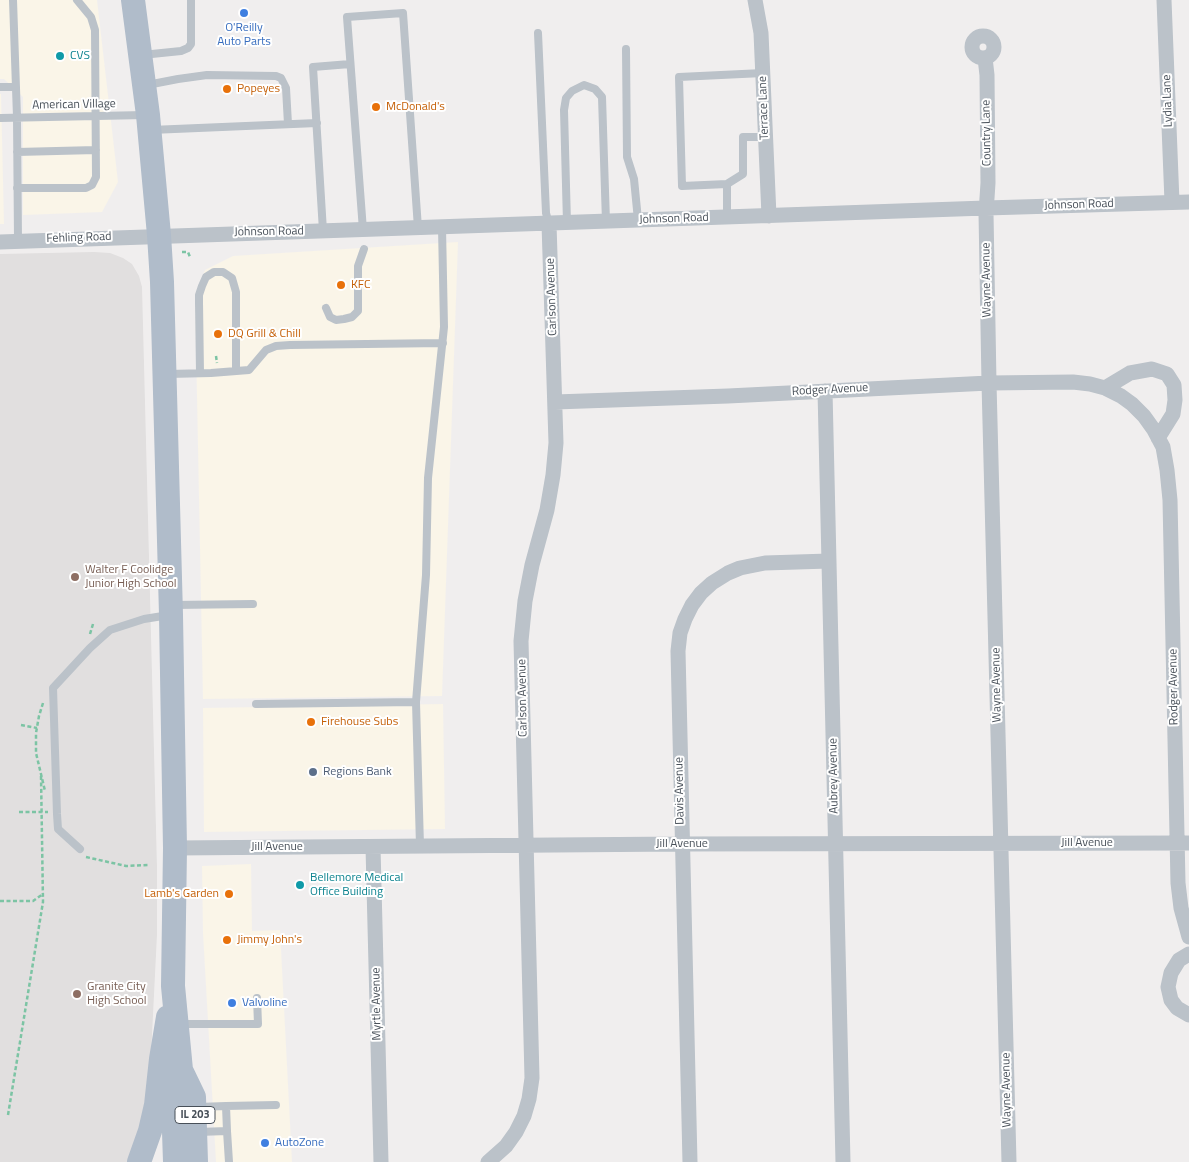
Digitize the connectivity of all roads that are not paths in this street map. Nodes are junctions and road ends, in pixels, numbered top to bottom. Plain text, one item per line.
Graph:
1 (13, 0) edge
2 (77, 0) edge
3 (133, 0) edge
4 (191, 0) edge
5 (755, 0) edge
6 (1164, 0) edge
7 (538, 33) dead end
8 (626, 49) dead end
9 (140, 55) junction
10 (984, 58) dead end
11 (350, 64) junction
12 (763, 73) junction
13 (144, 86) junction
14 (0, 87) edge
15 (16, 87) junction
16 (96, 116) junction
17 (17, 117) junction
18 (0, 118) edge
19 (149, 123) junction
20 (317, 123) junction
21 (288, 124) junction
22 (766, 137) junction
23 (96, 150) junction
24 (17, 152) junction
25 (727, 184) junction
26 (17, 188) junction
27 (1172, 202) junction
28 (1189, 202) edge
29 (986, 208) junction
30 (769, 216) junction
31 (727, 217) junction
32 (638, 220) junction
33 (606, 222) junction
34 (567, 223) junction
35 (550, 224) junction
36 (442, 227) junction
37 (418, 228) junction
38 (363, 230) junction
39 (323, 231) junction
40 (159, 235) junction
41 (18, 241) junction
42 (0, 242) edge
43 (364, 249) dead end
44 (326, 308) dead end
45 (443, 343) junction
46 (236, 371) junction
47 (200, 373) junction
48 (164, 374) junction
49 (989, 383) junction
50 (1105, 388) junction
51 (825, 391) junction
52 (555, 402) junction
53 (1158, 438) junction
54 (829, 561) junction
55 (253, 604) dead end
56 (171, 610) junction
57 (416, 702) junction
58 (256, 704) dead end
59 (1183, 843) edge
60 (681, 844) junction
61 (836, 844) junction
62 (1001, 844) junction
63 (526, 845) junction
64 (420, 846) junction
65 (373, 847) junction
66 (175, 848) junction
67 (82, 853) road end
68 (1189, 937) edge
69 (1189, 954) edge
70 (173, 986) junction
71 (258, 998) dead end
72 (1189, 1015) edge
73 (177, 1024) junction
74 (181, 1070) junction
75 (276, 1105) dead end
76 (226, 1106) junction
77 (194, 1107) junction
78 (227, 1131) junction
79 (195, 1132) junction
80 (139, 1162) edge
81 (175, 1162) edge
82 (196, 1162) edge
83 (229, 1162) edge
84 (381, 1162) edge
85 (488, 1162) edge
86 (690, 1162) edge
87 (843, 1162) edge
88 (1009, 1162) edge

1 - 15 lane, American Village
2 - 16 lane
3 - 9 main road, IL 203
4 - 9 lane
5 - 12 street, Terrace Lane
6 - 27 street, Lydia Lane
7 - 35 lane
8 - 32 lane
9 - 13 main road, IL 203
10 - 29 street, Country Lane
11 - 20 lane
11 - 37 lane
11 - 38 lane
12 - 22 street, Terrace Lane
12 - 25 lane
13 - 19 main road, IL 203
13 - 21 lane
14 - 15 lane
15 - 17 lane, American Village
16 - 17 lane, American Village
16 - 19 lane, American Village
16 - 23 lane
17 - 18 lane
17 - 24 lane
19 - 21 lane, American Village
19 - 40 main road, IL 203
20 - 21 lane, American Village
20 - 39 lane
22 - 25 lane
22 - 30 street, Terrace Lane
23 - 24 lane
23 - 26 lane
24 - 26 lane
25 - 31 lane
26 - 41 lane
27 - 28 street, Johnson Road
27 - 29 street, Johnson Road
29 - 30 street, Johnson Road
29 - 49 street, Wayne Avenue
30 - 31 street, Johnson Road
31 - 32 street, Johnson Road
32 - 33 street, Johnson Road
33 - 34 street, Johnson Road
33 - 34 lane
34 - 35 street, Johnson Road
35 - 36 street, Johnson Road
35 - 52 street, Carlson Avenue
36 - 37 street, Johnson Road
36 - 45 lane
37 - 38 street, Johnson Road
38 - 39 street, Johnson Road
39 - 40 street, Johnson Road
40 - 41 street, Fehling Road
40 - 48 main road, IL 203
41 - 42 street, Fehling Road
43 - 44 lane
45 - 46 lane
45 - 57 lane
46 - 47 lane
46 - 47 lane
47 - 48 lane
48 - 56 main road, IL 203
49 - 50 street, Rodger Avenue
49 - 51 street, Rodger Avenue
49 - 62 street, Wayne Avenue
50 - 53 street, Rodger Avenue
50 - 53 street
51 - 52 street, Rodger Avenue
51 - 54 street, Aubrey Avenue
52 - 63 street, Carlson Avenue
53 - 59 street, Rodger Avenue
54 - 60 street, Davis Avenue
54 - 61 street, Aubrey Avenue
55 - 56 lane
56 - 66 main road, IL 203
56 - 67 lane
57 - 58 lane
57 - 64 lane
59 - 62 street, Jill Avenue
59 - 68 street, Rodger Avenue
60 - 61 street, Jill Avenue
60 - 63 street, Jill Avenue
60 - 86 street, Davis Avenue
61 - 62 street, Jill Avenue
61 - 87 street, Aubrey Avenue
62 - 88 street, Wayne Avenue
63 - 64 street, Jill Avenue
63 - 85 street, Carlson Avenue
64 - 65 street, Jill Avenue
65 - 66 street, Jill Avenue
65 - 84 street, Myrtle Avenue
66 - 70 main road, IL 203
69 - 72 street
70 - 73 main road, IL 203
70 - 80 main road
71 - 73 lane
73 - 74 main road, IL 203
74 - 77 main road, IL 203
74 - 81 main road, IL 203
75 - 76 lane
76 - 77 lane
76 - 78 lane
77 - 79 main road, IL 203
78 - 79 lane
78 - 83 lane
79 - 82 main road, IL 203

